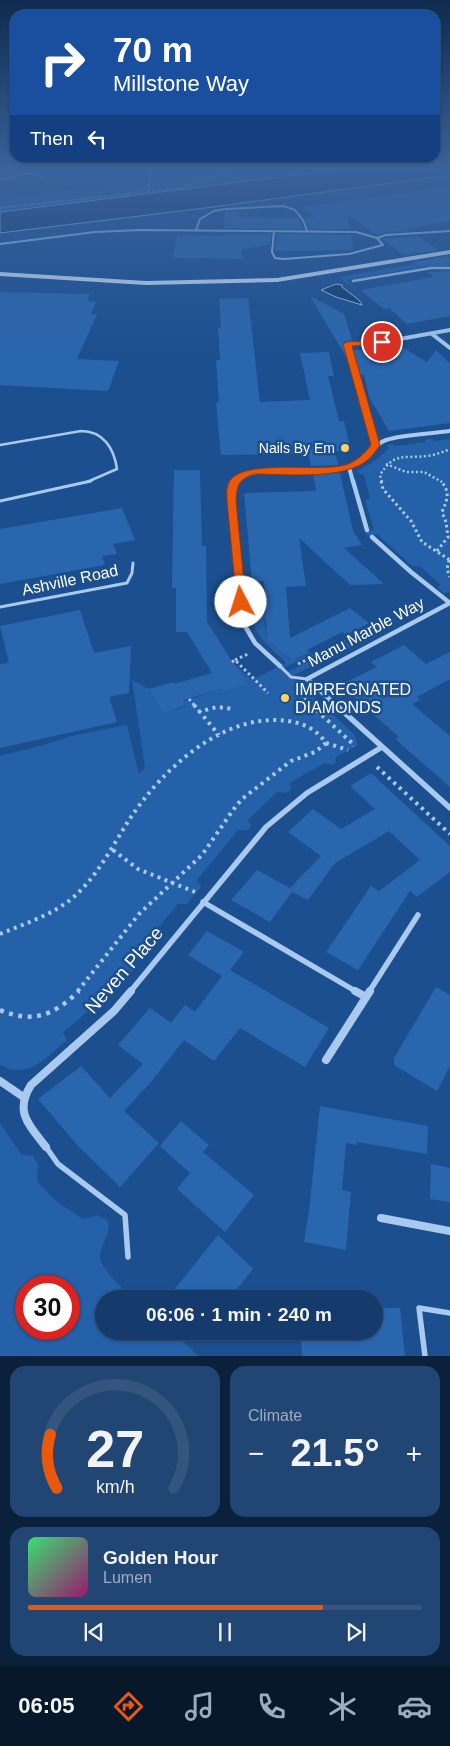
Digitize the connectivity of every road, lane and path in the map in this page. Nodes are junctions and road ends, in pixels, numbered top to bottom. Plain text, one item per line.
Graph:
1 (131, 231) edge
2 (274, 231) edge
3 (320, 231) edge
4 (450, 232) edge
5 (377, 238) junction
6 (0, 244) edge
7 (450, 252) edge
8 (450, 268) edge
9 (0, 274) edge
10 (354, 281) dead end
11 (450, 330) edge
12 (432, 334) junction
13 (450, 348) edge
14 (450, 431) edge
15 (0, 445) edge
16 (376, 445) junction
17 (450, 449) edge
18 (386, 464) junction
19 (349, 467) junction
20 (0, 501) edge
21 (367, 530) dead end
22 (372, 537) dead end
23 (437, 551) junction
24 (450, 560) edge
25 (133, 563) dead end
26 (450, 577) edge
27 (450, 603) edge
28 (0, 607) edge
29 (232, 662) dead end
30 (280, 666) joint
31 (307, 678) junction
32 (294, 689) dead end
33 (268, 693) dead end
34 (189, 699) dead end
35 (234, 709) dead end
36 (198, 712) junction
37 (219, 735) junction
38 (326, 743) junction
39 (382, 748) junction
40 (376, 766) dead end
41 (450, 808) edge
42 (450, 834) edge
43 (113, 850) junction
44 (174, 882) junction
45 (203, 902) junction
46 (418, 915) dead end
47 (0, 934) edge
48 (366, 997) junction
49 (0, 1010) edge
50 (326, 1060) dead end
51 (0, 1081) edge
52 (22, 1096) junction
53 (46, 1147) joint
54 (381, 1218) dead end
55 (450, 1231) edge
56 (128, 1257) dead end
57 (450, 1313) edge
58 (425, 1356) edge

1 - 6 lane
2 - 5 lane
3 - 5 lane
4 - 5 lane
7 - 9 street
8 - 10 street
11 - 12 street
12 - 13 street
12 - 16 street
14 - 16 street
15 - 20 lane
16 - 19 street
17 - 18 path
18 - 23 path
18 - 23 path
19 - 21 street
19 - 30 street
22 - 27 street, Manu Marble Way
23 - 24 path
24 - 26 path
25 - 28 lane, Ashville Road
27 - 31 street, Manu Marble Way
29 - 33 path
30 - 31 lane
31 - 39 street, Manu Marble Way
32 - 38 path
34 - 36 path
35 - 36 path
36 - 37 path
37 - 38 path
37 - 43 path
38 - 44 path
39 - 41 street, Manu Marble Way
39 - 45 street, Neven Place
40 - 42 path
43 - 44 path
43 - 47 path
44 - 45 path
44 - 49 path
45 - 48 street
45 - 52 street, Neven Place
46 - 48 street
48 - 50 street
51 - 52 street
52 - 53 street
53 - 56 lane
54 - 55 street
57 - 58 lane

